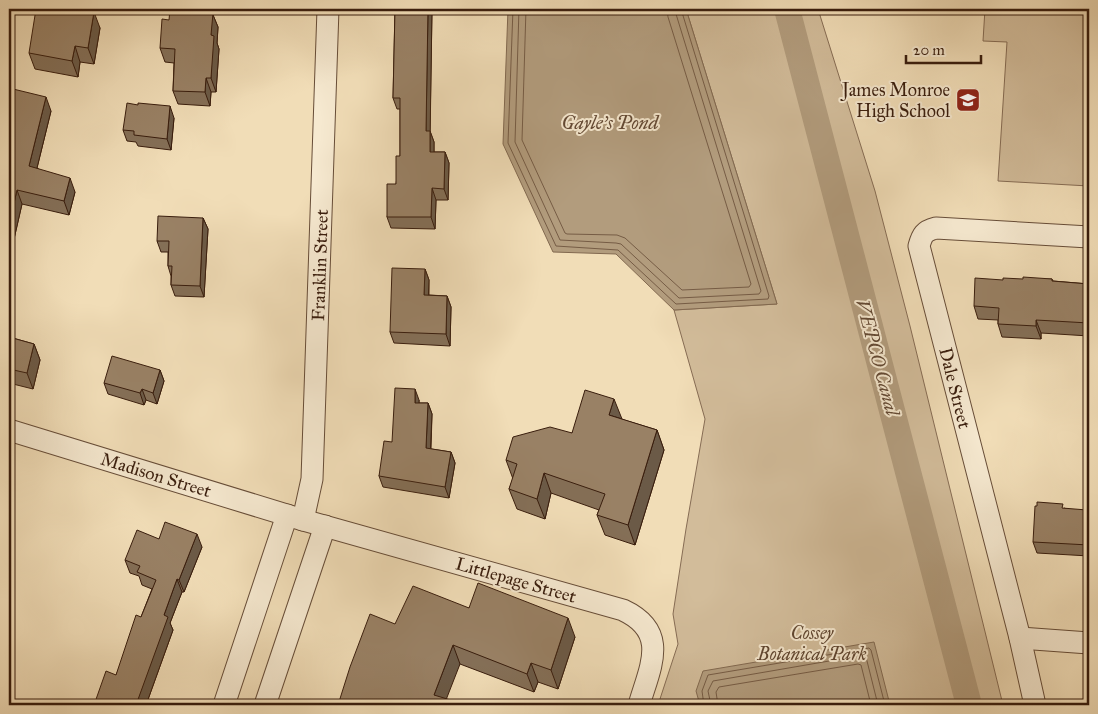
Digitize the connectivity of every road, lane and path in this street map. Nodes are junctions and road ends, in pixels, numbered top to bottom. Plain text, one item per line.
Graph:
1 (328, 9) edge
2 (1089, 237) edge
3 (9, 430) edge
4 (295, 518) junction
5 (325, 526) junction
6 (1020, 638) junction
7 (1089, 642) edge
8 (224, 705) edge
9 (265, 705) edge
10 (640, 705) edge
11 (1035, 705) edge

1 - 4 street, Franklin Street
2 - 6 street, Dale Street
3 - 4 street, Madison Street
4 - 5 street, Littlepage Street
4 - 8 street, Franklin Street
5 - 9 street
5 - 10 street, Littlepage Street
6 - 7 street
6 - 11 street, Dale Street

